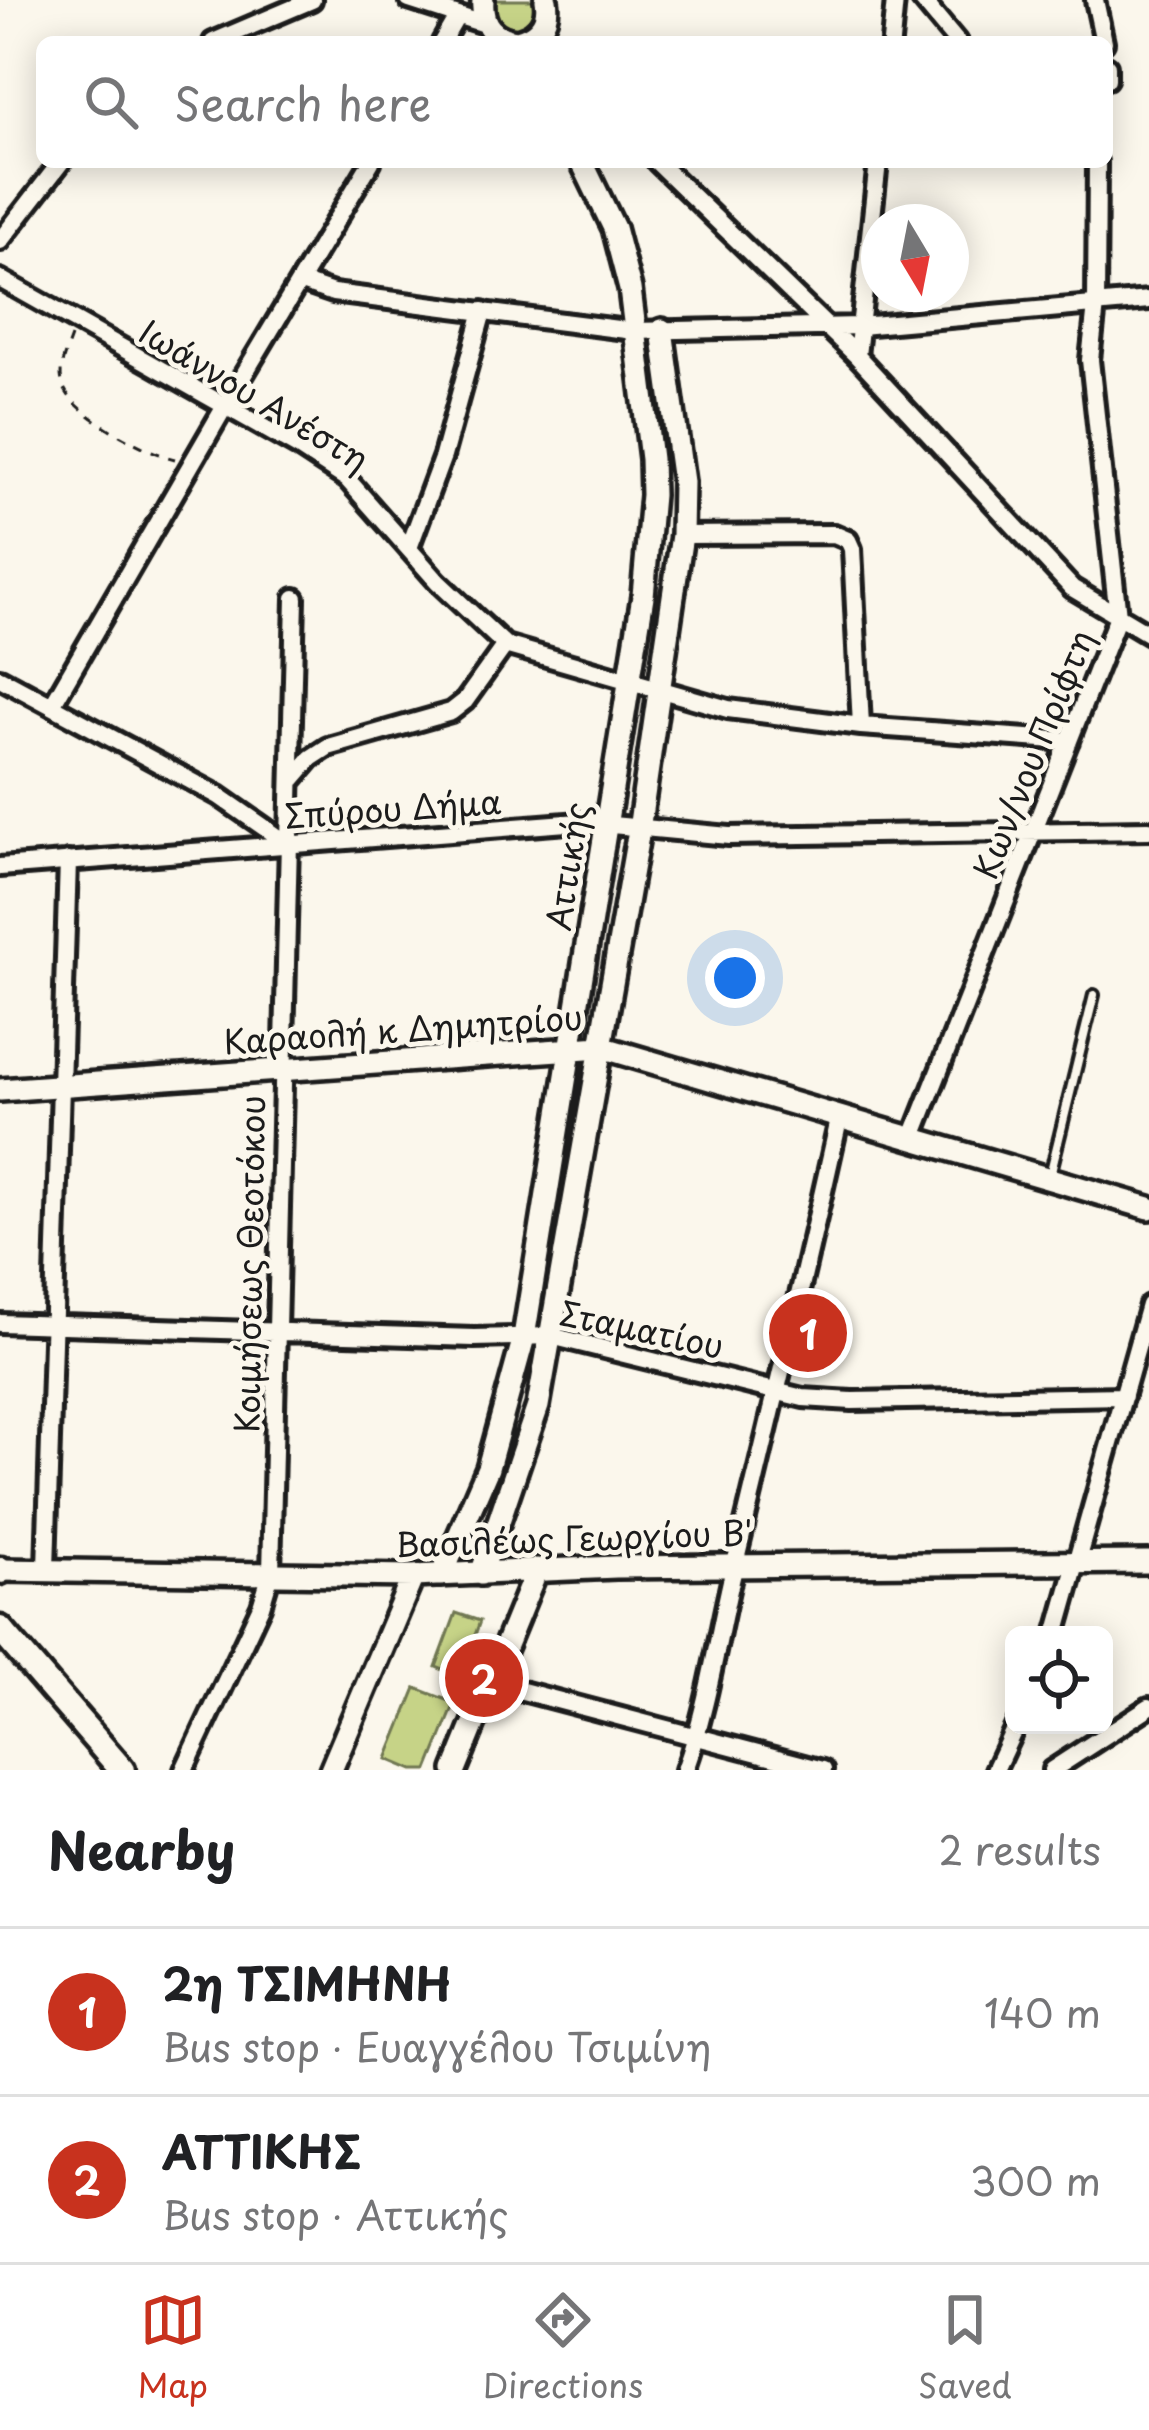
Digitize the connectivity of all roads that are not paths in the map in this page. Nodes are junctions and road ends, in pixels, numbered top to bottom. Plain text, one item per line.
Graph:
1 (312, 0) edge
2 (409, 0) edge
3 (483, 0) edge
4 (546, 0) edge
5 (896, 0) edge
6 (922, 0) edge
7 (1095, 0) edge
8 (456, 18) junction
9 (487, 25) junction
10 (545, 35) edge
11 (225, 36) edge
12 (446, 36) edge
13 (501, 36) edge
14 (892, 36) edge
15 (952, 36) edge
16 (1103, 36) edge
17 (56, 168) edge
18 (368, 168) edge
19 (585, 168) edge
20 (663, 168) edge
21 (877, 168) edge
22 (1097, 168) edge
23 (0, 241) edge
24 (0, 279) edge
25 (301, 282) junction
26 (1149, 301) edge
27 (1096, 305) junction
28 (483, 311) junction
29 (860, 326) junction
30 (827, 327) junction
31 (662, 330) junction
32 (634, 331) junction
33 (857, 356) junction
34 (224, 406) junction
35 (682, 535) junction
36 (410, 548) junction
37 (295, 598) dead end
38 (1118, 616) junction
39 (1149, 634) edge
40 (505, 645) junction
41 (0, 678) edge
42 (629, 683) junction
43 (659, 692) junction
44 (52, 705) junction
45 (861, 726) junction
46 (1069, 741) junction
47 (292, 779) junction
48 (606, 824) junction
49 (639, 830) junction
50 (1149, 830) edge
51 (1032, 833) junction
52 (289, 844) junction
53 (68, 861) junction
54 (0, 867) edge
55 (1094, 995) dead end
56 (601, 1047) junction
57 (572, 1050) junction
58 (282, 1069) junction
59 (60, 1086) junction
60 (0, 1090) edge
61 (840, 1115) junction
62 (913, 1137) junction
63 (1049, 1177) junction
64 (1149, 1208) edge
65 (1149, 1305) edge
66 (0, 1323) edge
67 (56, 1325) junction
68 (278, 1331) junction
69 (551, 1336) junction
70 (524, 1337) junction
71 (779, 1390) junction
72 (1124, 1396) junction
73 (1079, 1560) junction
74 (1149, 1562) edge
75 (735, 1565) junction
76 (46, 1568) junction
77 (537, 1569) junction
78 (0, 1570) edge
79 (271, 1573) junction
80 (482, 1574) junction
81 (442, 1575) junction
82 (413, 1576) junction
83 (1059, 1626) edge
84 (0, 1629) edge
85 (10, 1656) edge
86 (492, 1683) junction
87 (1149, 1707) edge
88 (1012, 1734) edge
89 (697, 1738) junction
90 (122, 1770) edge
91 (184, 1770) edge
92 (332, 1770) edge
93 (455, 1770) edge
94 (685, 1770) edge
95 (823, 1770) edge
96 (994, 1770) edge
97 (1052, 1770) edge

1 - 11 street
2 - 8 street
3 - 9 street
4 - 10 street
5 - 14 street
6 - 15 street
7 - 16 street
8 - 9 street
8 - 12 street
9 - 13 street
17 - 23 street
18 - 25 street
19 - 32 street, Αττικής
20 - 30 street
21 - 29 street
22 - 27 street, Κων/νου Πρίφτη
24 - 34 street, Ιωάννου Ανέστη
25 - 28 street
25 - 34 street
26 - 27 street
27 - 29 street
27 - 38 street, Κων/νου Πρίφτη
28 - 32 street
28 - 36 street
29 - 30 street
29 - 33 street
30 - 31 street
30 - 33 street
31 - 32 street
31 - 35 street, Αττικής
32 - 42 street, Αττικής
33 - 38 street
34 - 36 street, Ιωάννου Ανέστη
34 - 44 street
35 - 43 street, Αττικής
35 - 45 street
36 - 40 street, Ιωάννου Ανέστη
37 - 47 street, Κοιμήσεως Θεοτόκου
38 - 39 street
38 - 46 street, Κων/νου Πρίφτη
40 - 42 street, Ιωάννου Ανέστη
40 - 47 street
41 - 44 street
42 - 43 street, Ιωάννου Ανέστη
42 - 48 street, Αττικής
43 - 45 street, Ιωάννου Ανέστη
43 - 49 street, Αττικής
44 - 52 street
45 - 46 street, Ιωάννου Ανέστη
46 - 51 street, Κων/νου Πρίφτη
47 - 52 street, Κοιμήσεως Θεοτόκου
48 - 49 street, Σπύρου Δήμα
48 - 52 street, Σπύρου Δήμα
48 - 57 street, Αττικής
49 - 51 street, Σπύρου Δήμα
49 - 56 street, Αττικής
50 - 51 street, Σπύρου Δήμα
51 - 62 street, Κων/νου Πρίφτη
52 - 53 street, Σπύρου Δήμα
52 - 58 street, Κοιμήσεως Θεοτόκου
53 - 54 street, Σπύρου Δήμα
53 - 59 street
55 - 63 lane
56 - 57 street, Καραολή κ Δημητρίου
56 - 61 street, Καραολή κ Δημητρίου
56 - 69 street, Αττικής
57 - 58 street, Καραολή κ Δημητρίου
57 - 70 street, Αττικής
58 - 59 street, Καραολή κ Δημητρίου
58 - 68 street, Κοιμήσεως Θεοτόκου
59 - 60 street, Καραολή κ Δημητρίου
59 - 67 street
61 - 62 street, Καραολή κ Δημητρίου
61 - 71 street
62 - 63 street, Καραολή κ Δημητρίου
63 - 64 street, Καραολή κ Δημητρίου
65 - 72 street
66 - 67 street, Σταματίου
67 - 68 street, Σταματίου
67 - 76 street
68 - 70 street, Σταματίου
68 - 79 street, Κοιμήσεως Θεοτόκου
69 - 70 street, Σταματίου
69 - 71 street, Σταματίου
69 - 80 street, Αττικής
70 - 81 street, Αττικής
71 - 72 street, Σταματίου
71 - 75 street
72 - 73 street
73 - 74 street, Βασιλέως Γεωργίου Β'
73 - 75 street, Βασιλέως Γεωργίου Β'
73 - 83 street
75 - 77 street, Βασιλέως Γεωργίου Β'
75 - 89 street
76 - 78 street, Βασιλέως Γεωργίου Β'
76 - 79 street, Βασιλέως Γεωργίου Β'
77 - 80 street, Βασιλέως Γεωργίου Β'
77 - 86 street
79 - 82 street, Βασιλέως Γεωργίου Β'
79 - 91 street, Κοιμήσεως Θεοτόκου
80 - 81 street, Βασιλέως Γεωργίου Β'
81 - 82 street, Βασιλέως Γεωργίου Β'
82 - 92 street
84 - 85 main road
85 - 90 main road
86 - 89 street
86 - 93 street
87 - 97 street
88 - 96 street
89 - 94 street
89 - 95 street

